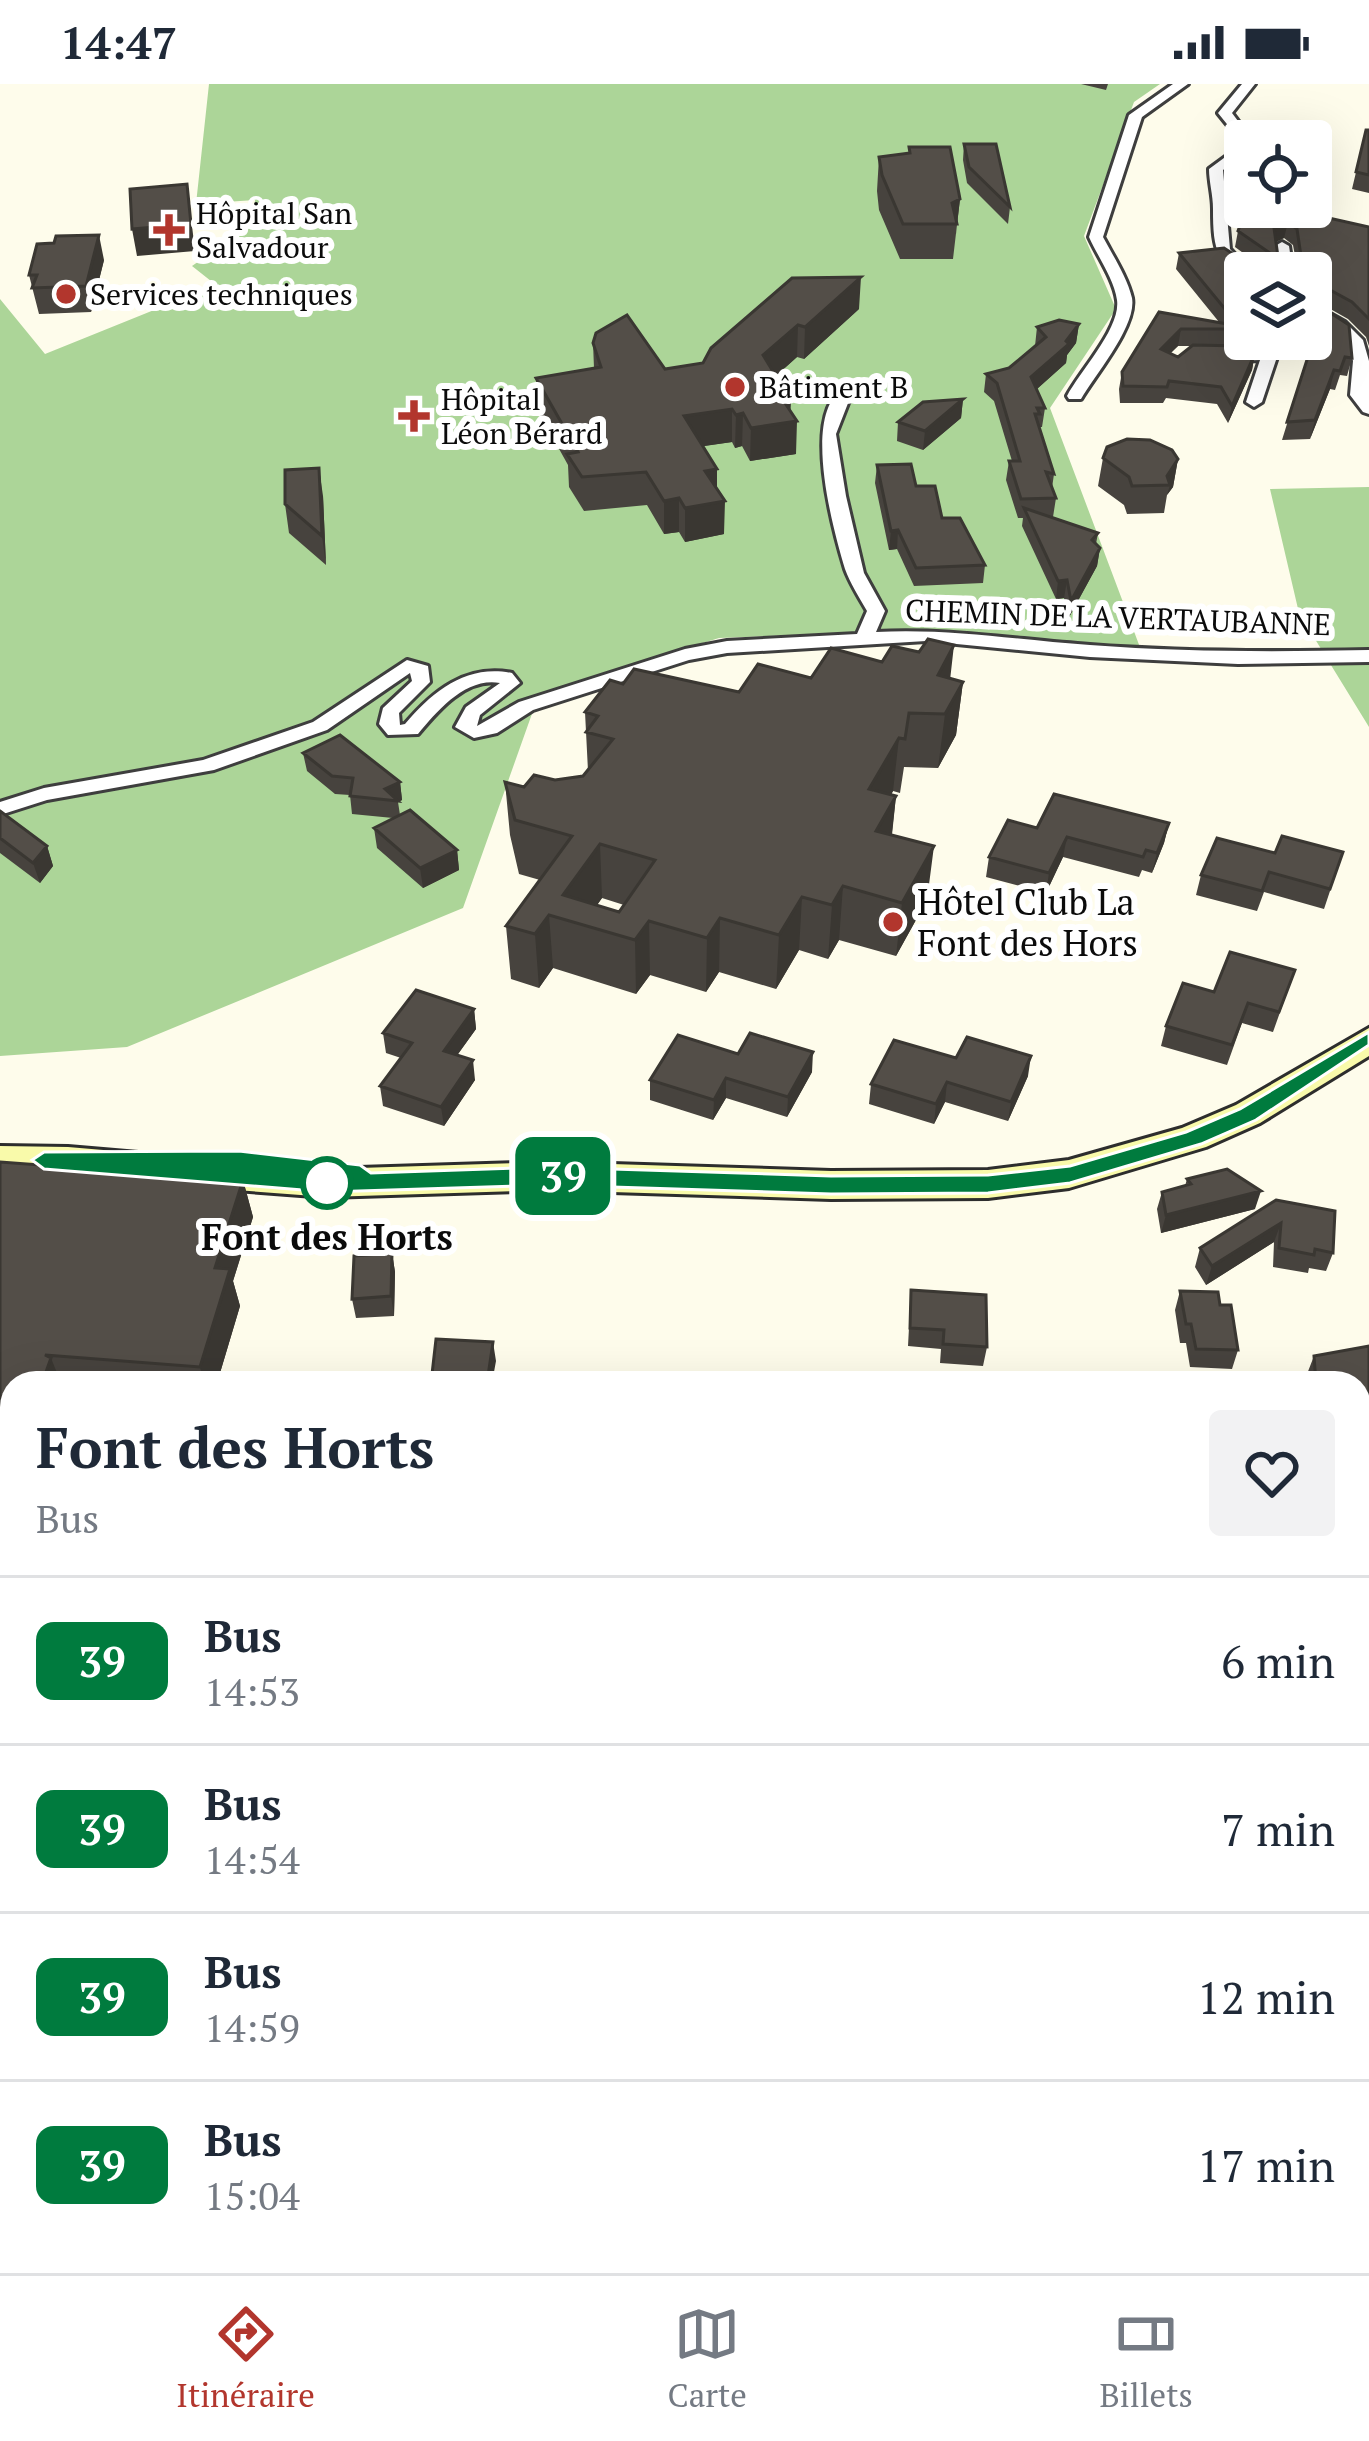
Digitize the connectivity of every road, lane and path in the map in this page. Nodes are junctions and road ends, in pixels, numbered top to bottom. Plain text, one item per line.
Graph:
1 (1182, 84) edge
2 (1249, 84) edge
3 (1229, 120) edge
4 (1224, 162) edge
5 (1282, 246) edge
6 (1228, 252) edge
7 (1283, 252) edge
8 (1332, 318) edge
9 (1224, 354) edge
10 (1214, 355) edge
11 (1268, 360) edge
12 (844, 393) dead end
13 (1075, 396) dead end
14 (1254, 402) dead end
15 (1369, 409) edge
16 (864, 639) junction
17 (1369, 656) edge
18 (0, 809) edge
19 (1369, 1040) edge
20 (0, 1159) edge

1 - 13 street
2 - 3 street
4 - 6 street
5 - 7 street
8 - 15 street
9 - 10 street
11 - 14 street
12 - 16 street
16 - 17 street, CHEMIN DE LA VERTAUBANNE
16 - 18 street, CHEMIN DE LA VERTAUBANNE
19 - 20 main road

